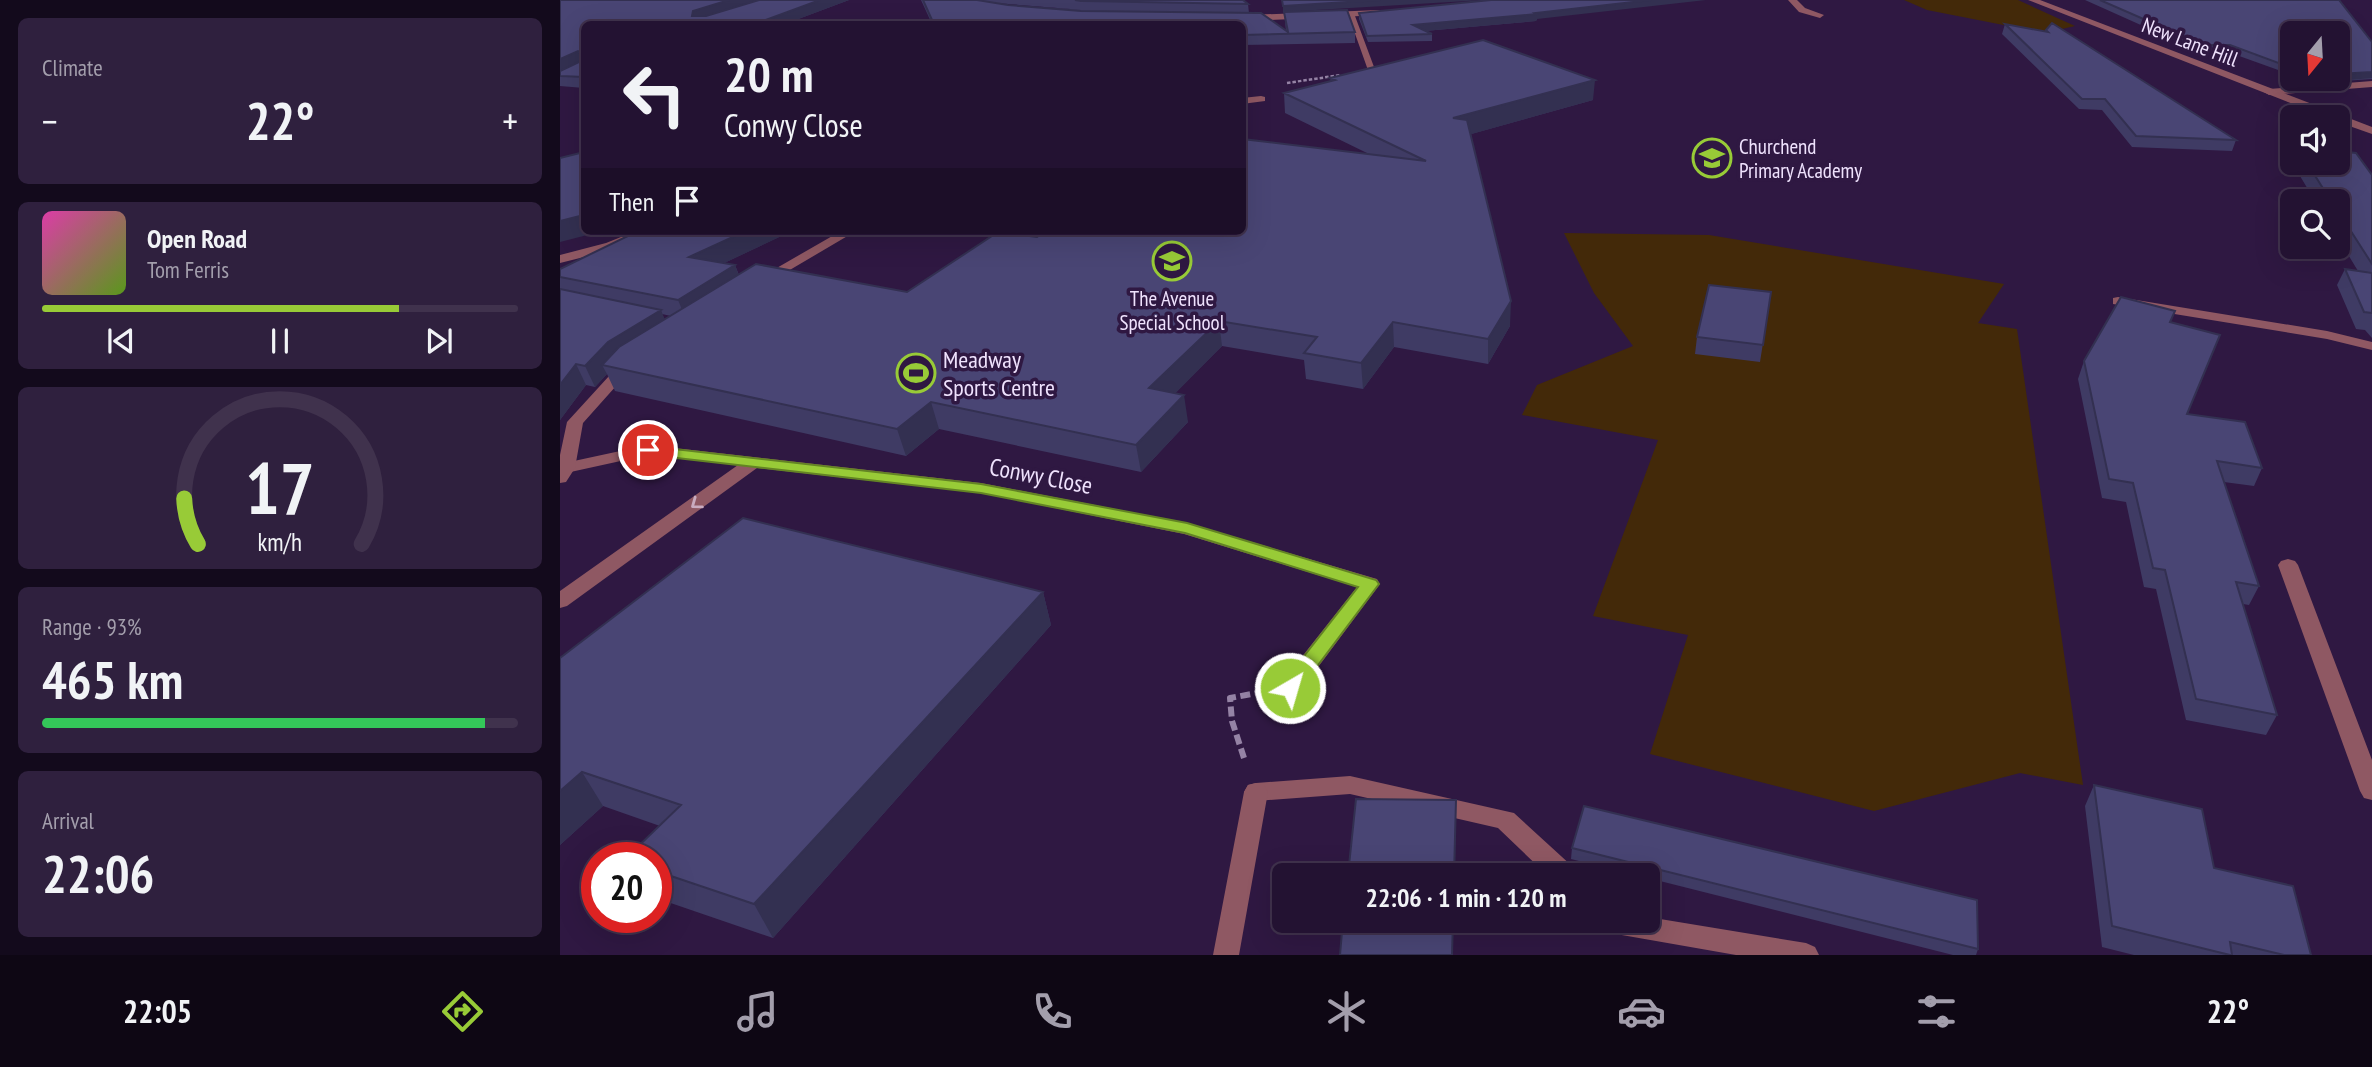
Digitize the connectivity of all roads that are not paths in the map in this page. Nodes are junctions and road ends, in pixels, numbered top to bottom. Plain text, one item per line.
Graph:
1 (1792, 0) edge
2 (2032, 0) edge
3 (1391, 12) edge
4 (1820, 15) dead end
5 (1351, 16) junction
6 (1232, 19) edge
7 (1374, 74) edge
8 (2372, 84) edge
9 (2269, 92) junction
10 (1261, 99) dead end
11 (1246, 101) edge
12 (2303, 105) edge
13 (2350, 123) edge
14 (2372, 131) edge
15 (637, 235) edge
16 (843, 235) edge
17 (560, 260) edge
18 (744, 292) edge
19 (2118, 301) edge
20 (2372, 346) edge
21 (635, 361) edge
22 (751, 464) junction
23 (563, 473) edge
24 (2288, 565) dead end
25 (560, 601) edge
26 (1290, 688) road end
27 (2372, 792) edge
28 (1551, 863) edge
29 (1660, 930) edge
30 (1226, 955) edge
31 (1807, 955) edge

1 - 4 street
2 - 9 street, New Lane Hill
3 - 5 street
5 - 6 street
5 - 7 street
8 - 9 street
9 - 12 street, New Lane Hill
10 - 11 street
13 - 14 street, New Lane Hill
15 - 17 street
16 - 18 street
19 - 20 street
21 - 23 street, Conwy Close
22 - 23 street, Conwy Close
22 -> 25 street
22 - 26 street, Conwy Close
24 - 27 street
28 - 30 street
29 - 31 street

